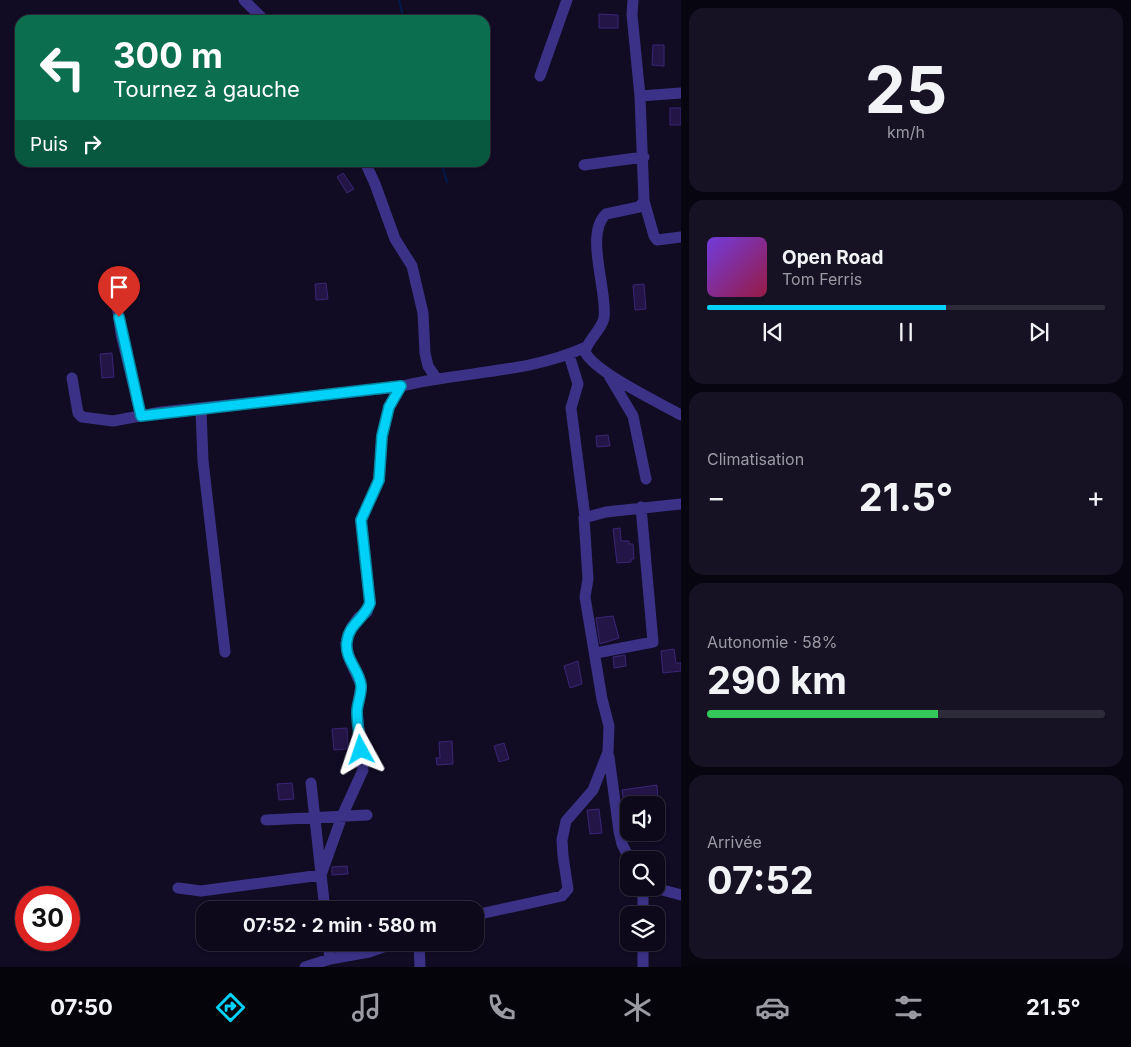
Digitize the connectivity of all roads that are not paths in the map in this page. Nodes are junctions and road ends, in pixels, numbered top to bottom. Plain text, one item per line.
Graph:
1 (244, 0) edge
2 (567, 0) edge
3 (633, 0) edge
4 (259, 15) edge
5 (540, 76) dead end
6 (681, 93) edge
7 (640, 96) junction
8 (644, 157) junction
9 (584, 165) dead end
10 (367, 167) edge
11 (644, 201) junction
12 (681, 237) edge
13 (114, 282) dead end
14 (586, 347) junction
15 (569, 355) junction
16 (607, 373) junction
17 (72, 378) dead end
18 (436, 378) junction
19 (401, 386) junction
20 (201, 410) junction
21 (681, 415) edge
22 (141, 416) junction
23 (646, 479) dead end
24 (681, 504) edge
25 (641, 507) junction
26 (585, 517) junction
27 (225, 652) dead end
28 (596, 653) junction
29 (608, 752) junction
30 (311, 783) dead end
31 (367, 815) dead end
32 (314, 816) junction
33 (342, 816) junction
34 (266, 820) dead end
35 (626, 851) edge
36 (321, 875) junction
37 (178, 888) dead end
38 (665, 891) edge
39 (681, 895) edge
40 (324, 901) edge
41 (484, 914) edge
42 (329, 951) edge
43 (373, 951) edge
44 (419, 951) edge
45 (643, 951) edge
46 (330, 959) junction
47 (306, 967) edge
48 (420, 967) edge
49 (643, 967) edge

1 - 4 street
2 - 5 street
3 - 7 street
6 - 7 street
7 - 8 street
8 - 9 street
8 - 11 street
10 - 18 street
11 - 12 street
11 - 14 street
13 - 22 street
14 - 15 street
14 - 16 street
15 - 18 street
15 - 26 street
16 - 21 street
16 - 23 street
17 - 22 street
18 - 19 street
19 - 20 street
19 - 33 street
20 - 22 street
20 - 27 street
24 - 25 street
25 - 26 street
25 - 28 street
26 - 28 street
28 - 29 street
29 - 35 street
29 - 41 street
30 - 32 street
31 - 33 street
32 - 33 street
32 - 34 street
32 - 36 street
33 - 36 street
36 - 37 street
36 - 40 street
38 - 39 street
42 - 46 street
43 - 46 street
44 - 48 street
45 - 49 street
46 - 47 street

